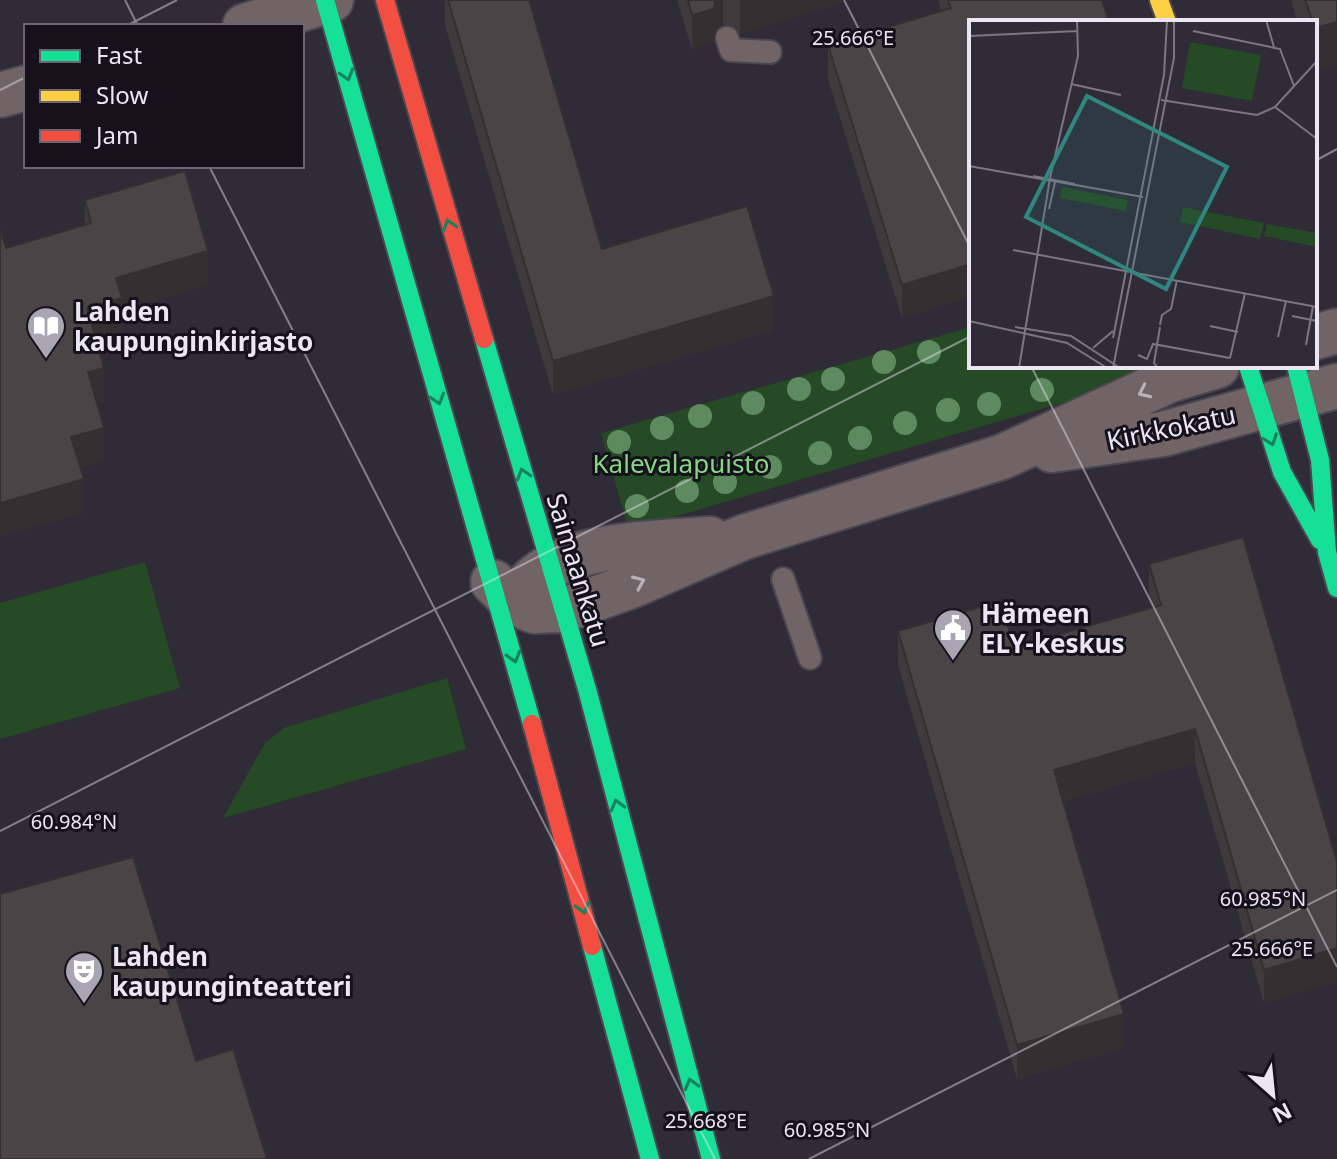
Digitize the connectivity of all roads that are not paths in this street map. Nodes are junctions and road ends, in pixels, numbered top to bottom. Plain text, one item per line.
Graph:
1 (385, 0) edge
2 (1159, 0) edge
3 (327, 1) edge
4 (1166, 20) edge
5 (252, 24) edge
6 (727, 38) dead end
7 (770, 52) dead end
8 (24, 89) edge
9 (0, 95) edge
10 (1337, 331) edge
11 (1317, 336) edge
12 (1210, 368) edge
13 (1249, 368) edge
14 (1312, 382) edge
15 (1260, 407) junction
16 (1002, 457) junction
17 (744, 537) junction
18 (1327, 552) junction
19 (551, 564) junction
20 (783, 579) dead end
21 (1337, 588) edge
22 (504, 604) junction
23 (564, 610) junction
24 (810, 658) dead end
25 (650, 1159) edge
26 (711, 1159) edge

19 -> 1 main road, Saimaankatu
2 - 4 main road
3 - 5 street
3 -> 22 main road
6 - 7 lane
8 - 9 street
10 - 11 street
12 -> 16 street, Kirkkokatu
13 - 15 main road
14 - 15 street, Kirkkokatu
14 - 18 main road
15 - 16 street, Kirkkokatu
15 -> 18 main road
16 - 17 street, Kirkkokatu
17 - 19 street, Kirkkokatu
23 -> 17 street, Kirkkokatu
18 - 21 main road
19 - 22 street, Kirkkokatu
19 - 23 main road, Saimaankatu
20 - 24 lane
22 - 23 street, Kirkkokatu
22 -> 25 main road
26 -> 23 main road, Saimaankatu

